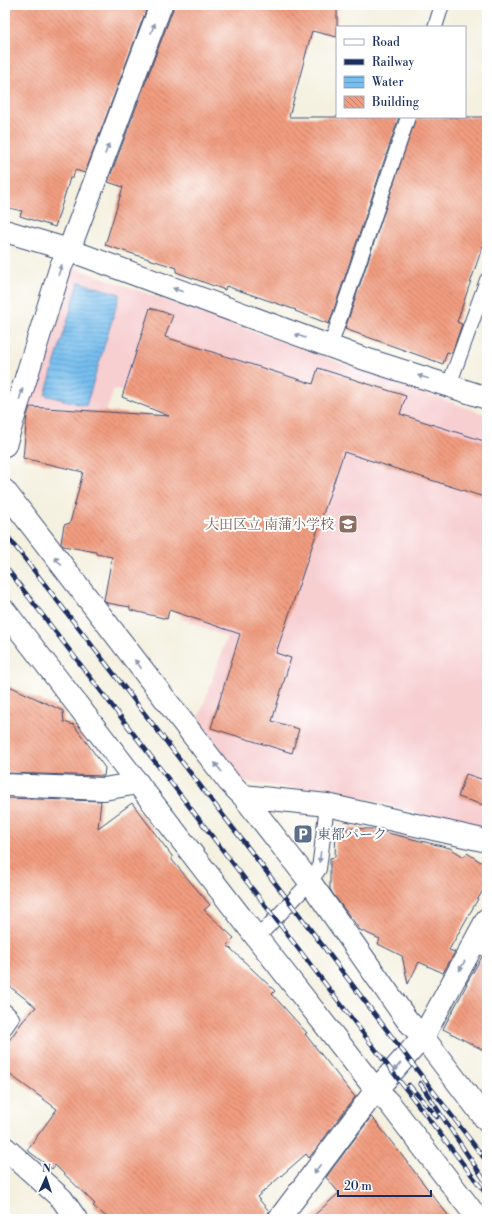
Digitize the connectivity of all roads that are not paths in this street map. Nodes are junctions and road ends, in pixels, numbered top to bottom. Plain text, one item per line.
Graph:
1 (161, 5) edge
2 (442, 5) edge
3 (435, 26) edge
4 (408, 118) edge
5 (5, 231) edge
6 (69, 250) junction
7 (487, 280) edge
8 (330, 347) junction
9 (450, 385) junction
10 (487, 398) edge
11 (5, 445) edge
12 (5, 491) edge
13 (5, 611) edge
14 (138, 783) junction
15 (5, 785) edge
16 (243, 796) junction
17 (327, 805) junction
18 (487, 841) edge
19 (310, 882) junction
20 (487, 919) edge
21 (257, 938) junction
22 (480, 947) edge
23 (5, 1011) edge
24 (5, 1028) edge
25 (423, 1037) junction
26 (376, 1090) junction
27 (487, 1121) edge
28 (5, 1148) edge
29 (76, 1219) edge
30 (279, 1219) edge
31 (478, 1219) edge

6 -> 1 street
2 - 3 lane
4 - 8 lane
5 - 6 street
8 -> 6 street
11 -> 6 street
7 - 9 lane
9 -> 8 street
9 - 10 street
16 -> 12 street
13 - 14 street
14 - 15 street
14 - 21 street
16 - 17 street
16 - 19 street
17 - 18 street
17 -> 19 lane
19 - 21 lane
19 - 25 street
20 - 22 street
21 - 26 street
22 -> 25 street
23 - 24 lane
25 -> 26 street
25 - 27 street
26 -> 30 street
26 - 31 street
28 - 29 street

